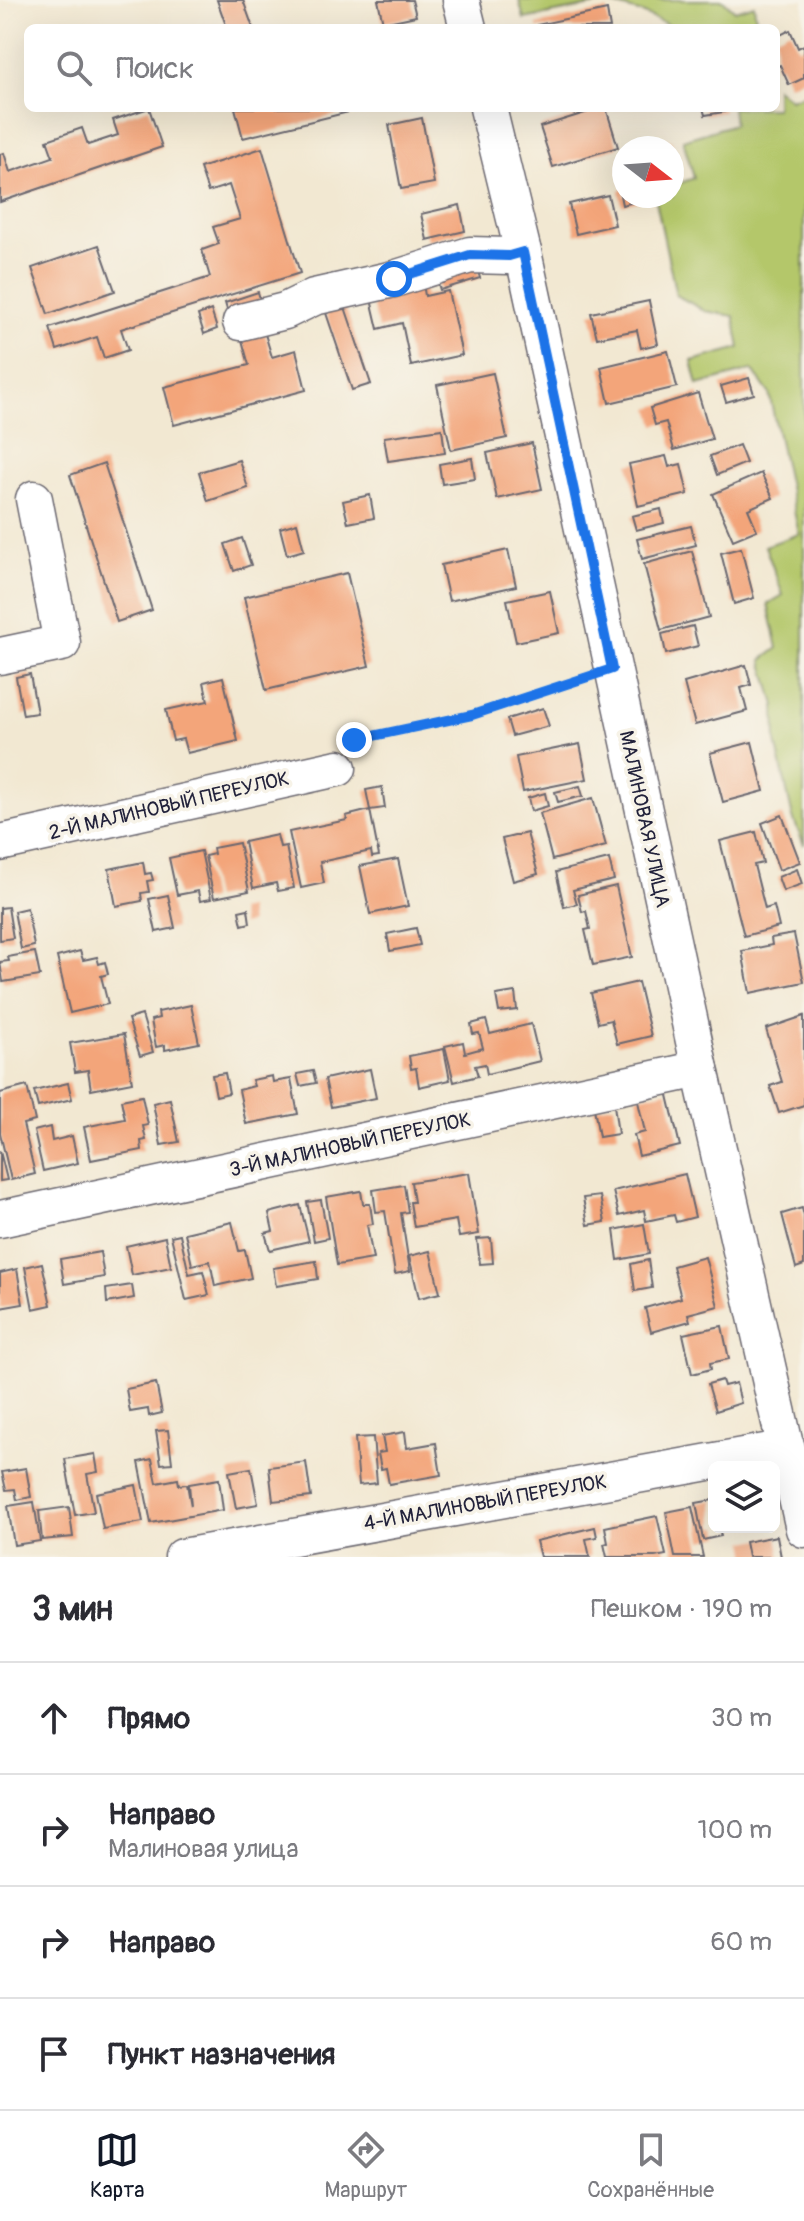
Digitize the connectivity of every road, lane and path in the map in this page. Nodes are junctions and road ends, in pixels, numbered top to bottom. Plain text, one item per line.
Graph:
1 (489, 112) edge
2 (523, 252) junction
3 (241, 322) dead end
4 (34, 499) dead end
5 (0, 656) edge
6 (612, 669) junction
7 (338, 768) joint
8 (0, 843) edge
9 (700, 1069) junction
10 (0, 1219) edge
11 (787, 1448) junction
12 (804, 1529) edge
13 (183, 1557) edge

1 - 2 street, МАЛИНОВАЯ УЛИЦА
2 - 3 street
2 - 6 street, МАЛИНОВАЯ УЛИЦА
4 - 5 street
6 - 7 path
6 - 9 street, МАЛИНОВАЯ УЛИЦА
7 - 8 street, 2-Й МАЛИНОВЫЙ ПЕРЕУЛОК
9 - 10 street, 3-Й МАЛИНОВЫЙ ПЕРЕУЛОК
9 - 11 street, МАЛИНОВАЯ УЛИЦА
11 - 12 street, МАЛИНОВАЯ УЛИЦА
11 - 13 street, 4-Й МАЛИНОВЫЙ ПЕРЕУЛОК

